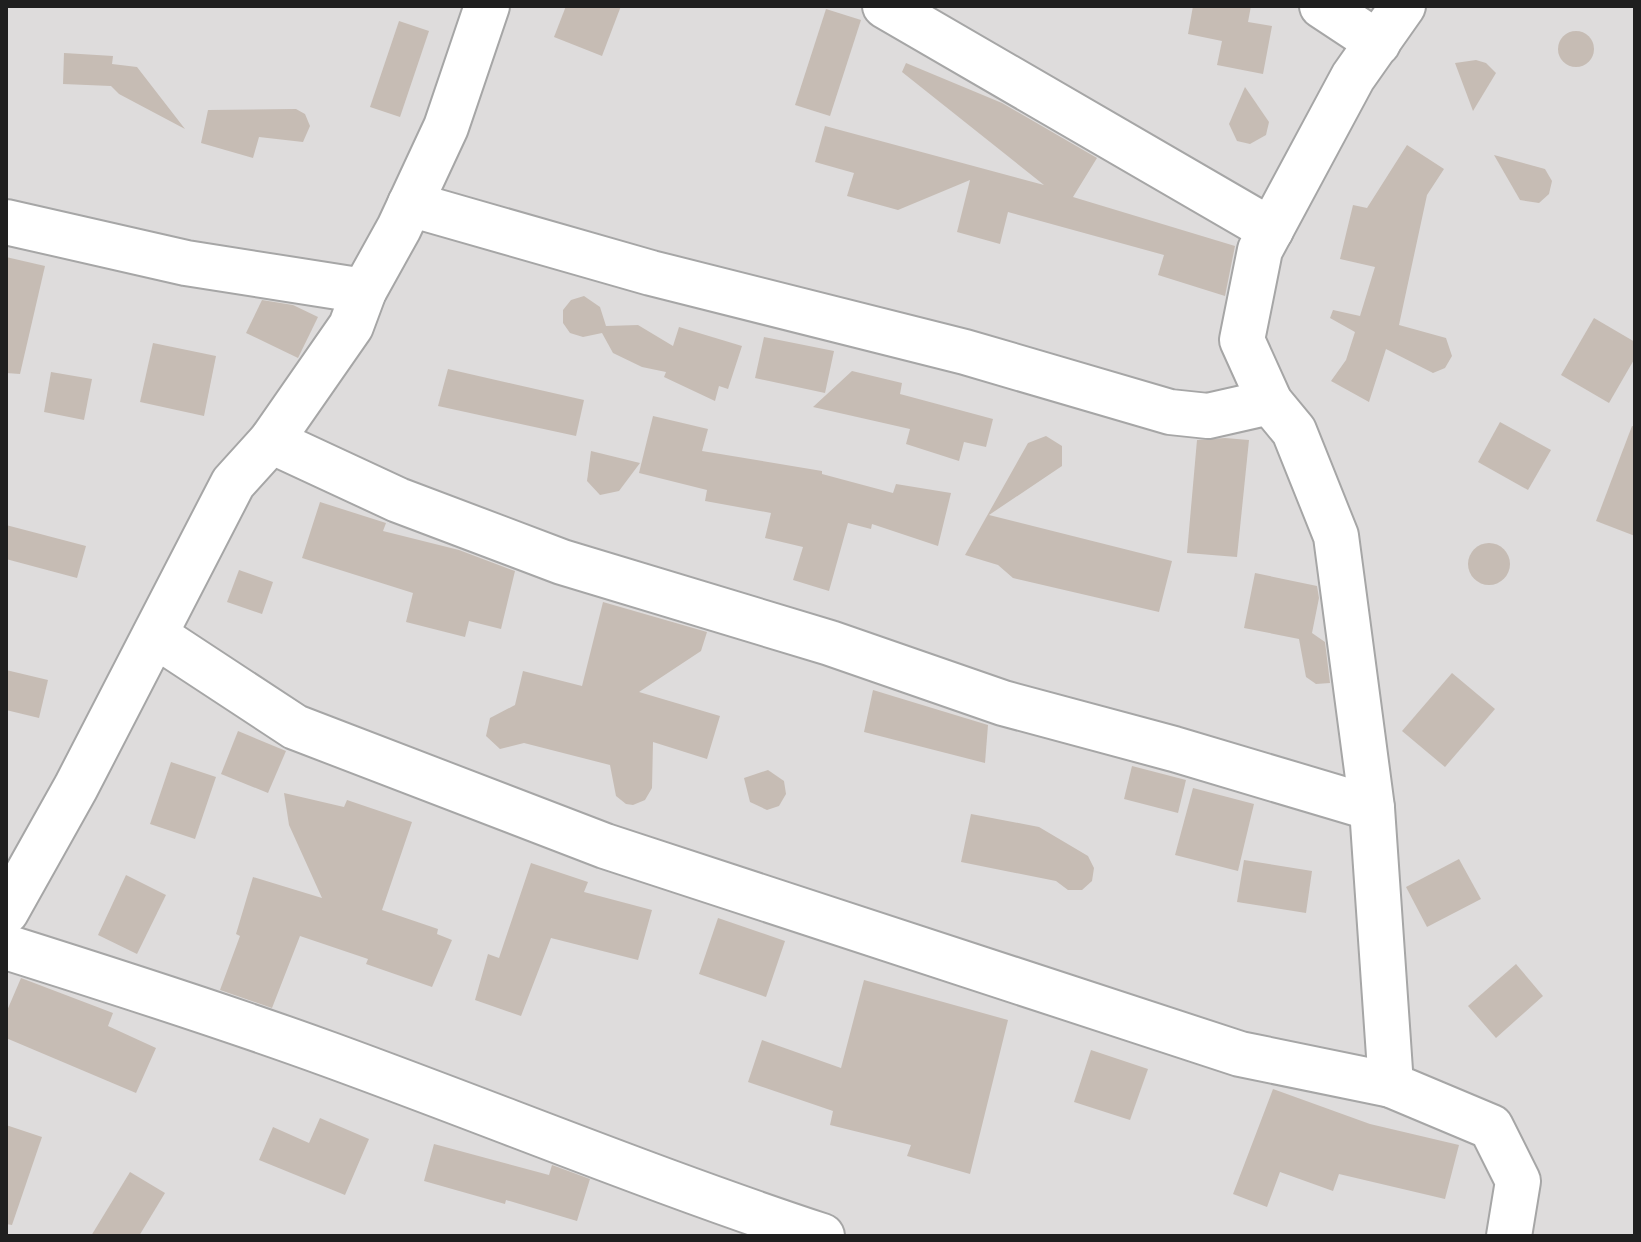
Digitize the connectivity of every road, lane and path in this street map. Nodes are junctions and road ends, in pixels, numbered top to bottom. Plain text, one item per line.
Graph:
1 (487, 6) edge
2 (885, 6) edge
3 (1322, 6) edge
4 (1403, 6) edge
5 (1378, 43) junction
6 (410, 204) junction
7 (6, 222) edge
8 (1271, 230) junction
9 (364, 291) junction
10 (1270, 402) junction
11 (271, 441) junction
12 (155, 635) junction
13 (1372, 808) junction
14 (6, 912) edge
15 (6, 947) edge
16 (1391, 1085) junction
17 (822, 1236) edge
18 (1509, 1236) edge

1 - 6 street
2 - 8 street
3 - 5 street
4 - 5 street
5 - 8 street
6 - 9 street
6 - 10 street
7 - 9 street
8 - 10 street
9 - 11 street
10 - 13 street
11 - 12 street
11 - 13 street
12 - 14 street
12 - 16 street
13 - 16 street
15 - 17 street
16 - 18 street

